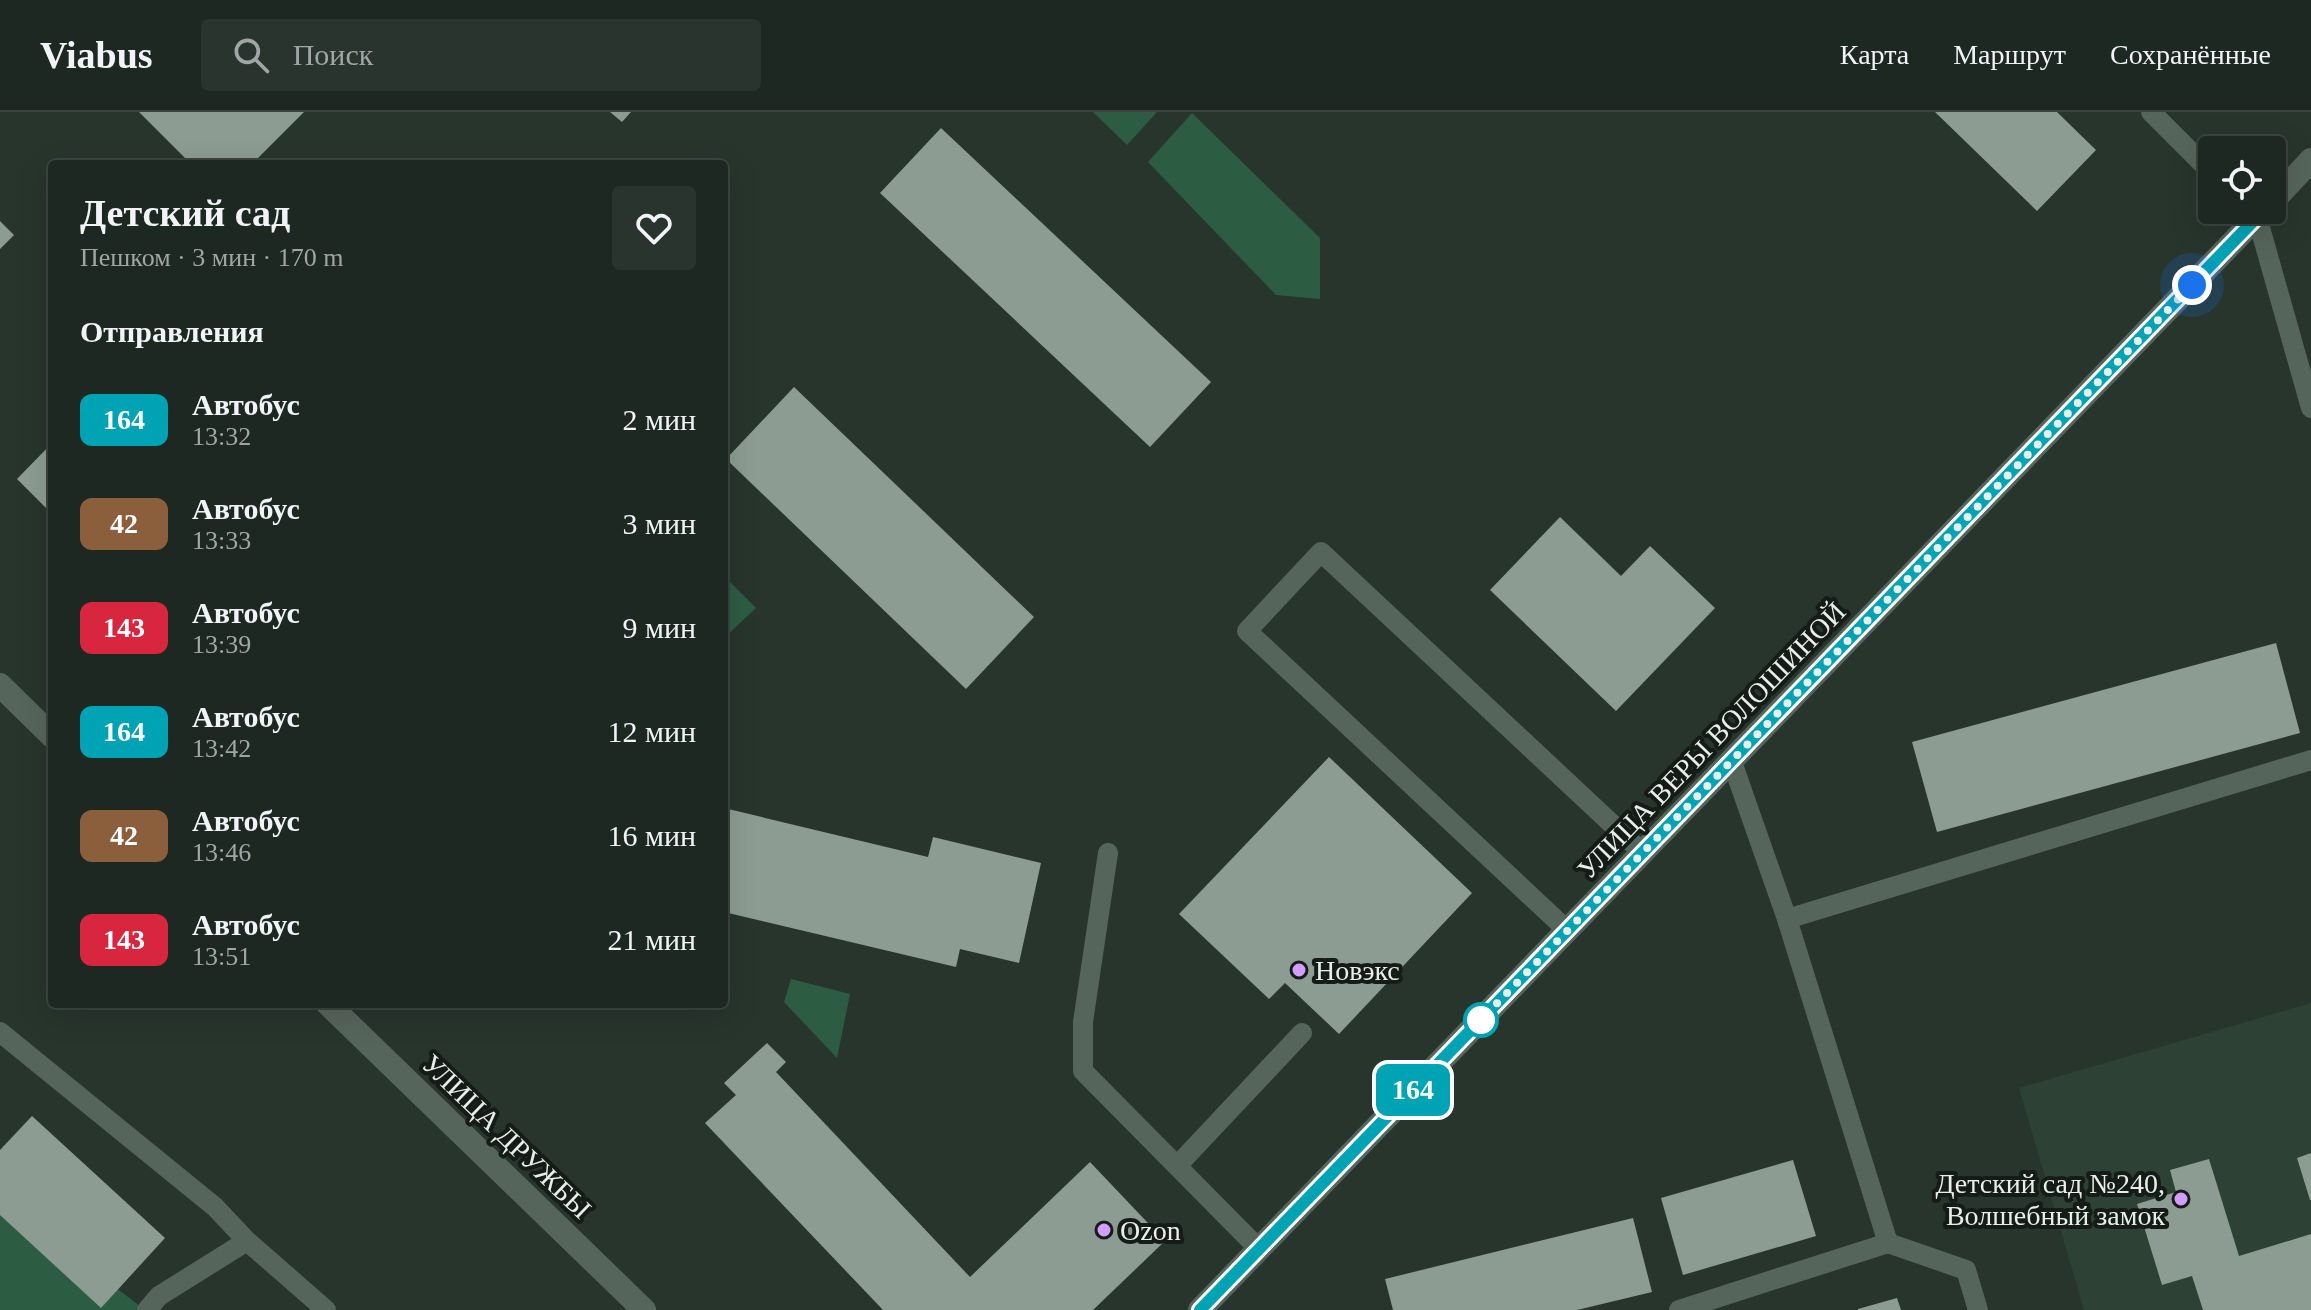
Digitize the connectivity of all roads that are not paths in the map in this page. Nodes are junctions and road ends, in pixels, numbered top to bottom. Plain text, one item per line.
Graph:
1 (2151, 112) edge
2 (2198, 159) edge
3 (2311, 160) edge
4 (2286, 185) edge
5 (2248, 224) edge
6 (2265, 224) edge
7 (2311, 408) edge
8 (0, 685) edge
9 (48, 732) edge
10 (2311, 760) edge
11 (1732, 762) junction
12 (1108, 853) dead end
13 (1643, 853) junction
14 (1787, 919) junction
15 (1568, 931) junction
16 (332, 1008) edge
17 (0, 1032) edge
18 (1302, 1033) dead end
19 (1177, 1166) junction
20 (247, 1241) junction
21 (1888, 1243) junction
22 (1259, 1249) junction
23 (147, 1310) edge
24 (326, 1310) edge
25 (644, 1310) edge
26 (1200, 1310) edge
27 (1679, 1310) edge
28 (1978, 1310) edge

1 - 2 lane
3 - 4 street, УЛИЦА ВЕРЫ ВОЛОШИНОЙ
5 - 11 street, УЛИЦА ВЕРЫ ВОЛОШИНОЙ
6 - 7 lane
8 - 9 street
10 - 14 lane
11 - 13 street, УЛИЦА ВЕРЫ ВОЛОШИНОЙ
11 - 14 lane
12 - 19 lane
13 - 15 street, УЛИЦА ВЕРЫ ВОЛОШИНОЙ
13 - 15 lane
14 - 21 lane
15 - 22 street, УЛИЦА ВЕРЫ ВОЛОШИНОЙ
16 - 25 street, УЛИЦА ДРУЖБЫ
17 - 20 lane
18 - 19 lane
19 - 22 lane
20 - 23 lane
20 - 24 lane
21 - 27 lane
21 - 28 lane
22 - 26 street, УЛИЦА ВЕРЫ ВОЛОШИНОЙ

